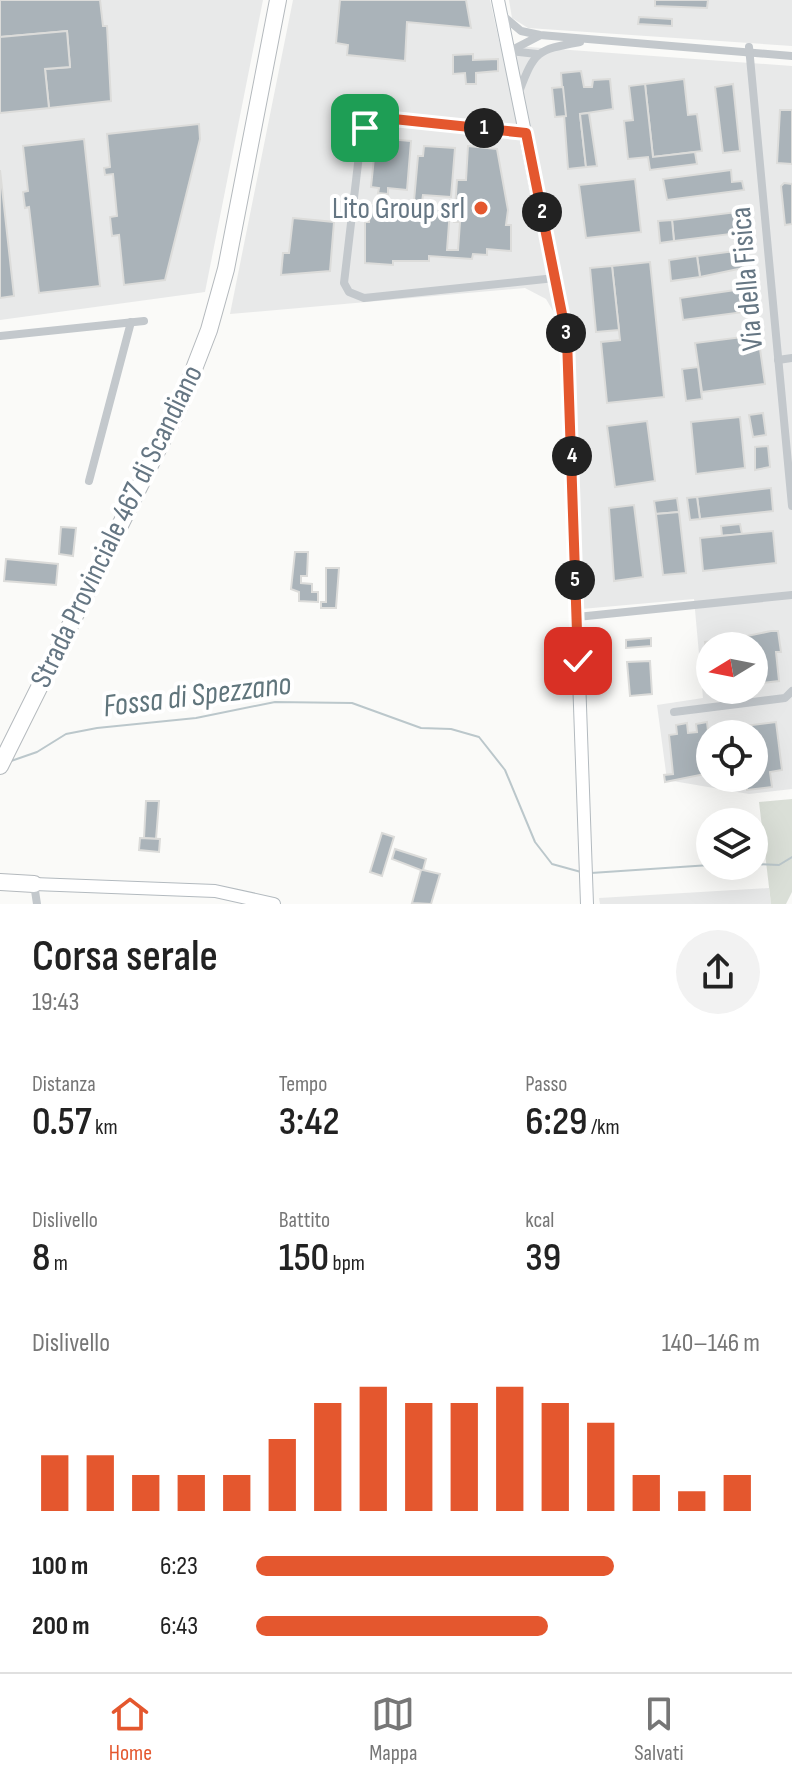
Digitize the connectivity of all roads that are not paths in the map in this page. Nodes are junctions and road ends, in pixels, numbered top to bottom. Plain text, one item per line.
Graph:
1 (278, 0) edge
2 (498, 0) edge
3 (503, 21) junction
4 (540, 35) junction
5 (584, 41) junction
6 (749, 50) junction
7 (510, 51) junction
8 (537, 54) junction
9 (792, 56) edge
10 (519, 92) junction
11 (526, 133) junction
12 (555, 278) junction
13 (144, 321) dead end
14 (131, 322) junction
15 (0, 336) edge
16 (792, 358) edge
17 (778, 360) junction
18 (89, 481) dead end
19 (792, 506) edge
20 (792, 595) edge
21 (577, 617) junction
22 (792, 691) edge
23 (674, 712) dead end
24 (0, 766) edge
25 (3, 880) edge
26 (34, 884) junction
27 (37, 904) edge
28 (274, 904) edge
29 (587, 904) edge

1 - 24 highway, Strada Provinciale 467 di Scandiano
2 - 3 street
3 - 4 street
3 - 7 street
4 - 5 street
4 - 7 street
5 - 6 street
5 - 8 street
6 - 9 street
6 - 17 street, Via della Fisica
7 - 8 street
7 - 10 street
8 - 10 street
10 - 11 street
11 - 12 street
11 - 12 street
12 - 21 street
13 - 14 street
14 - 15 street
14 - 18 street
16 - 17 street
17 - 19 street, Via della Fisica
20 - 21 street
21 - 29 street
22 - 23 street
25 - 26 highway
26 - 27 street
26 - 28 street

